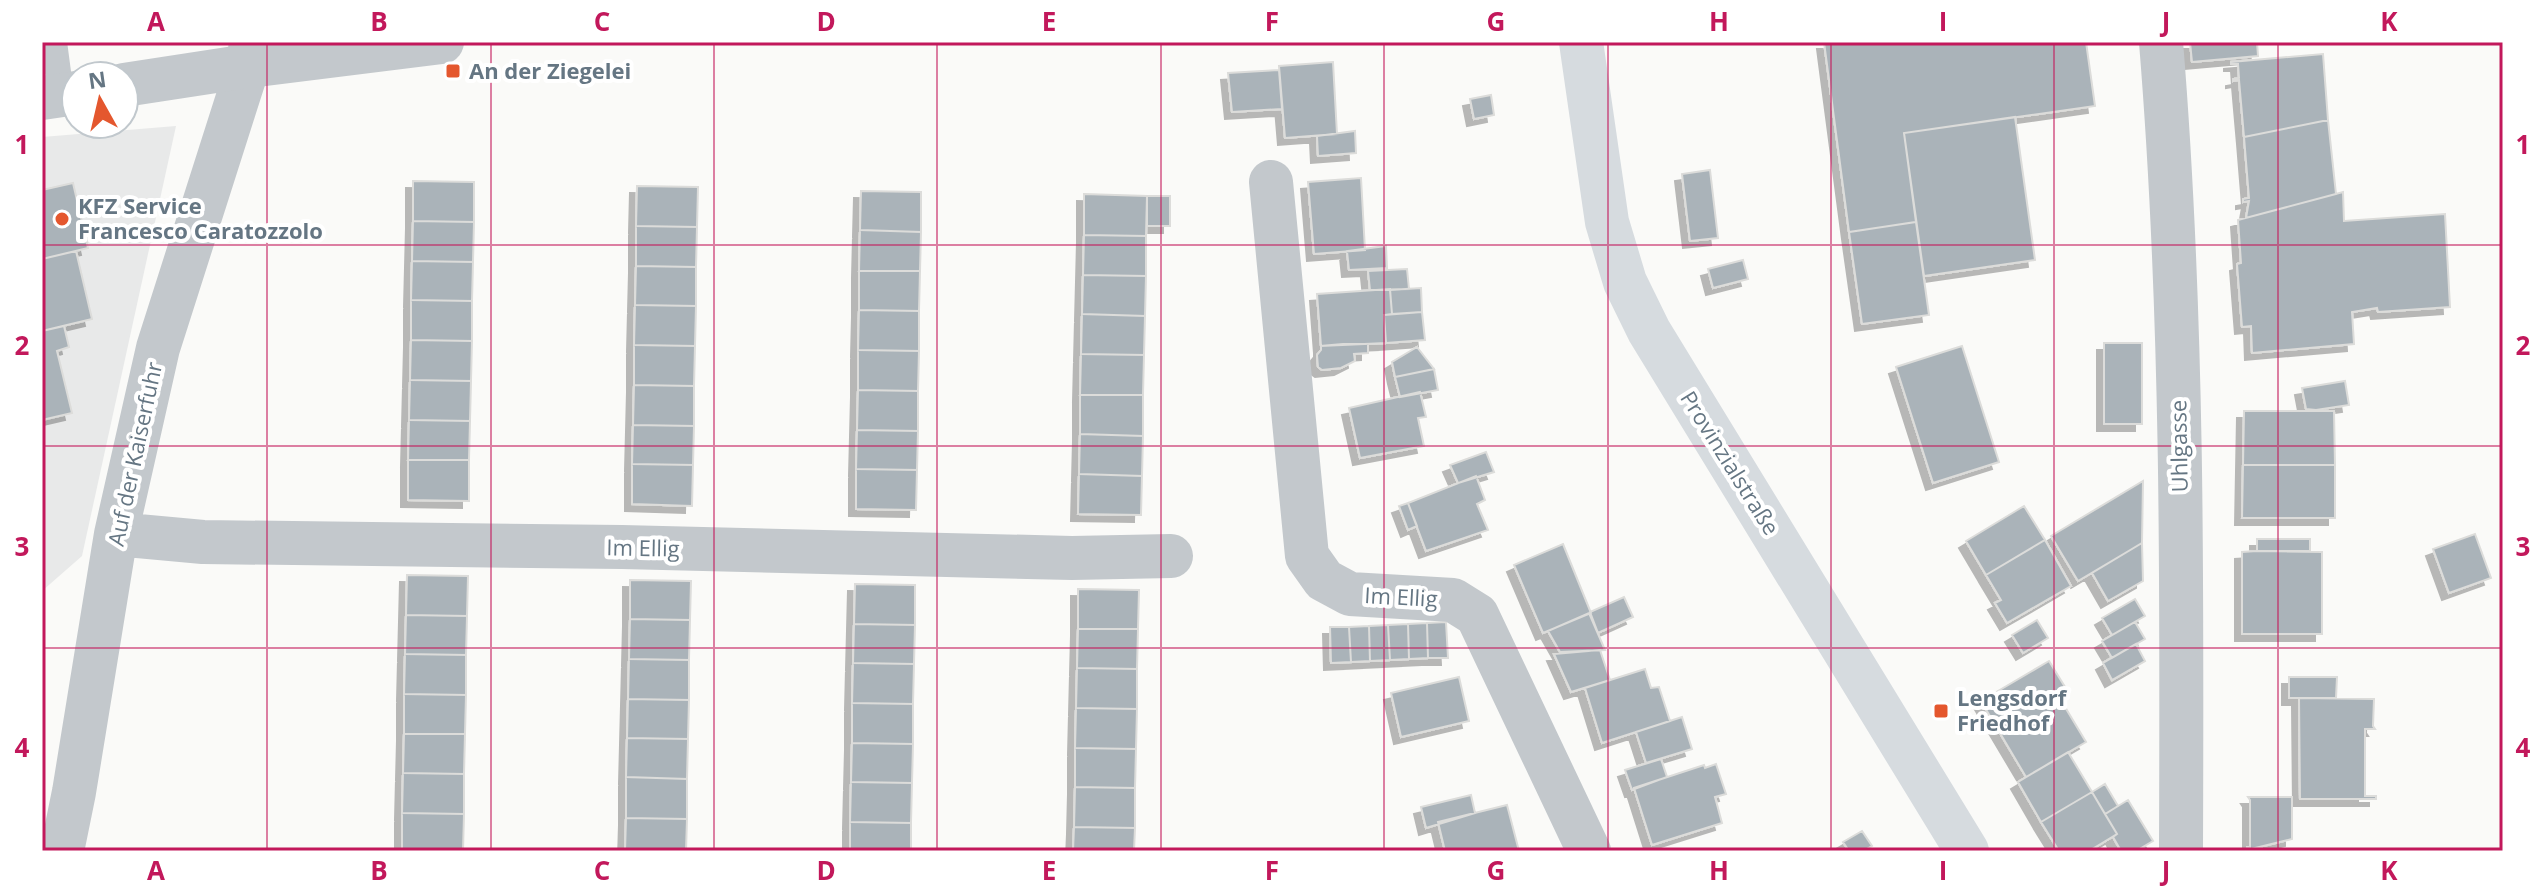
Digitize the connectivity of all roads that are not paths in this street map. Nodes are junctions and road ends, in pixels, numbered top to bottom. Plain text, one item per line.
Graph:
1 (54, 42) edge
2 (442, 42) edge
3 (1581, 42) edge
4 (2161, 42) edge
5 (250, 54) edge
6 (140, 81) edge
7 (60, 95) edge
8 (1271, 182) dead end
9 (116, 534) junction
10 (1171, 556) dead end
11 (62, 851) edge
12 (1589, 851) edge
13 (1967, 851) edge
14 (2181, 851) edge

1 - 7 lane
2 - 5 street
3 - 13 main road, Provinzialstraße
4 - 14 street, Uhlgasse
5 - 6 street
5 - 9 street, Auf der Kaiserfuhr
8 - 12 street, Im Ellig
9 - 10 street, Im Ellig
9 - 11 street, Auf der Kaiserfuhr

